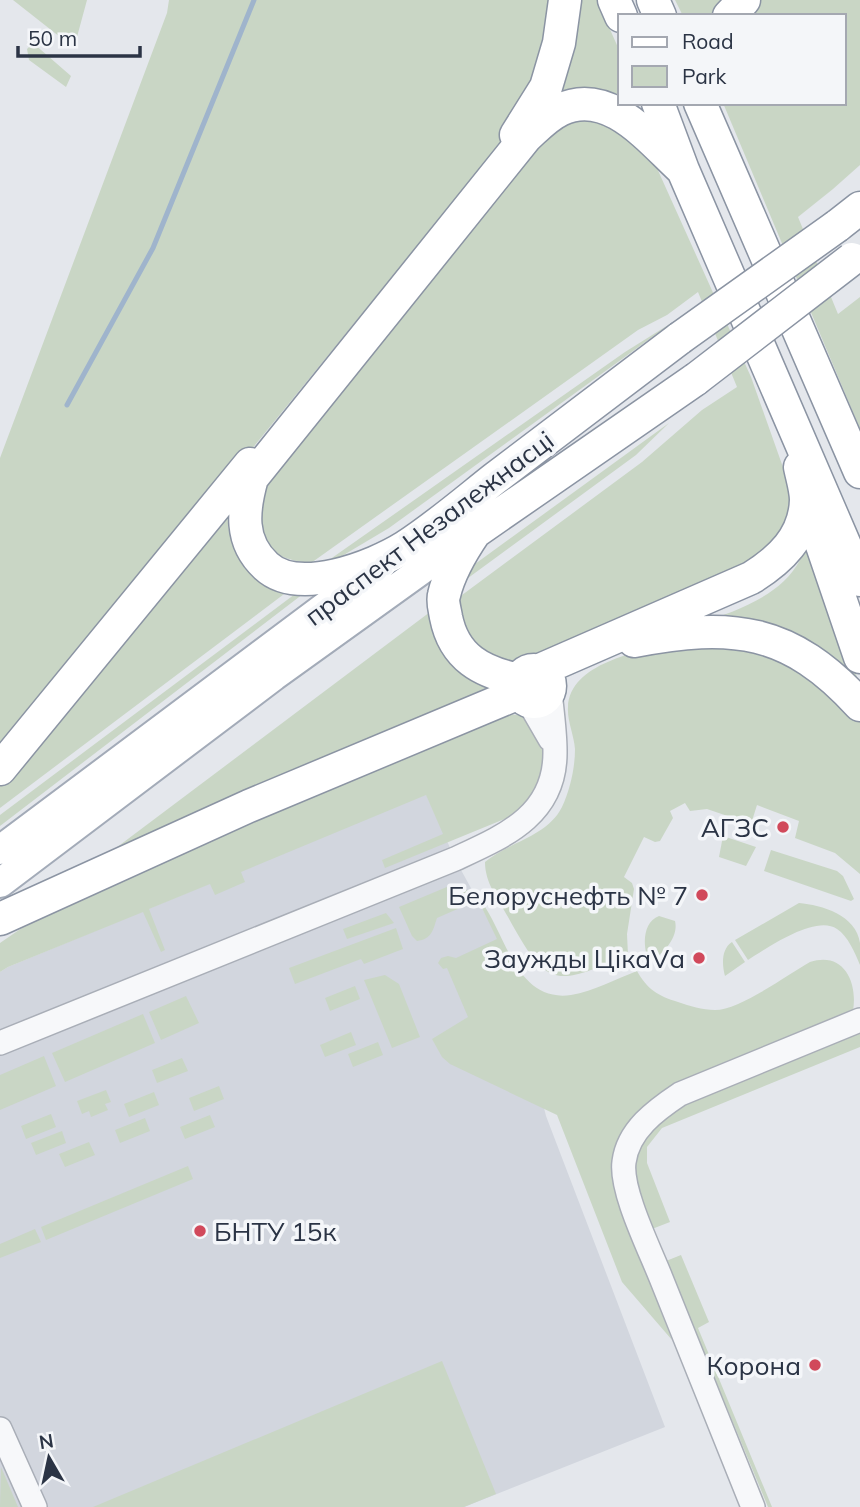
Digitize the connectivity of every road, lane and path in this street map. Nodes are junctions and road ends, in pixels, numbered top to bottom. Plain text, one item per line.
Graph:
1 (565, 0) edge
2 (744, 0) edge
3 (731, 14) edge
4 (658, 105) edge
5 (701, 105) edge
6 (710, 105) edge
7 (716, 139) junction
8 (683, 170) junction
9 (848, 217) edge
10 (856, 255) edge
11 (790, 418) junction
12 (860, 472) edge
13 (806, 499) junction
14 (475, 532) junction
15 (404, 548) junction
16 (860, 580) edge
17 (860, 657) edge
18 (534, 686) junction
19 (860, 705) edge
20 (0, 769) edge
21 (0, 850) edge
22 (0, 883) edge
23 (0, 919) edge
24 (860, 1020) edge
25 (0, 1043) edge
26 (0, 1429) edge
27 (35, 1507) edge
28 (753, 1507) edge

1 - 20 highway
2 - 3 highway
4 - 8 highway
5 - 7 highway
6 - 7 highway
7 - 12 highway
8 - 11 highway
8 - 15 highway
9 - 15 highway, праспект Незалежнасці, bridge
10 - 14 highway, праспект Незалежнасці, bridge
11 - 13 highway
11 - 16 highway
13 - 17 highway
13 - 18 highway
14 - 18 highway
14 - 22 main road, праспект Незалежнасці
15 - 21 main road, праспект Незалежнасці
18 - 19 highway
18 - 23 highway
18 - 25 street
24 - 28 street
26 - 27 street

